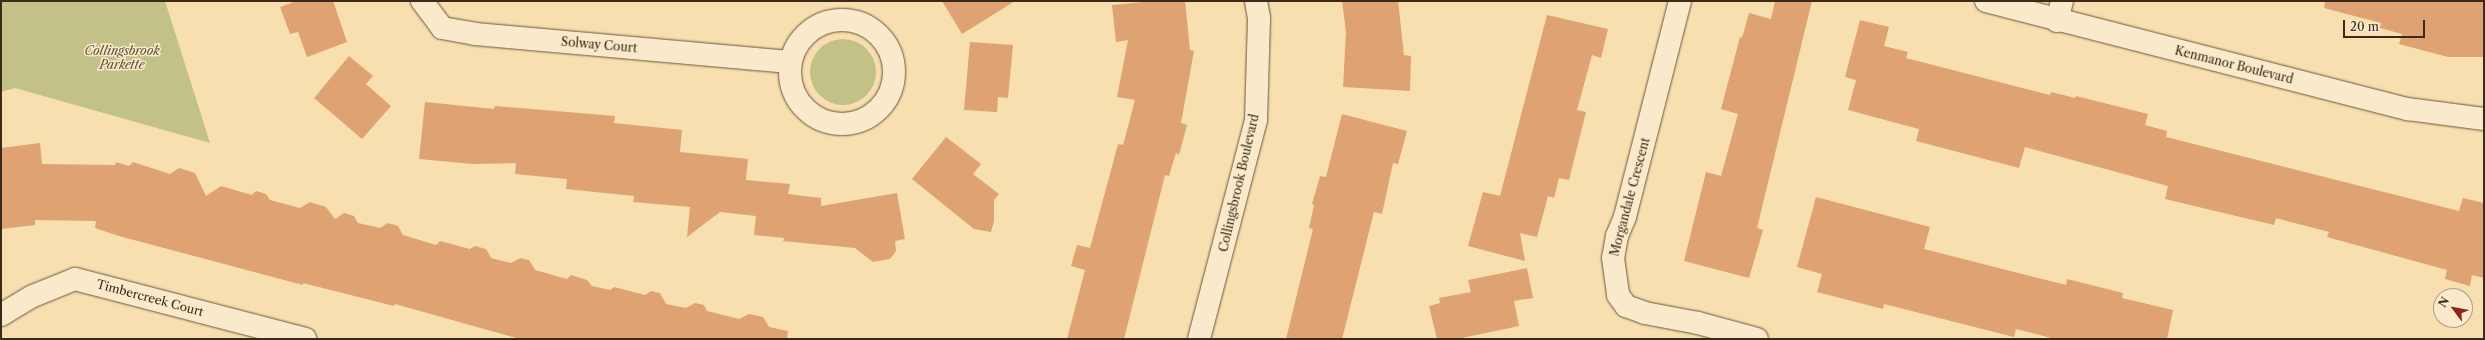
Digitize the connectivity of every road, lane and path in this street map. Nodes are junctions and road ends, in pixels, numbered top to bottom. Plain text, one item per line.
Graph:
1 (422, 1) edge
2 (1256, 1) edge
3 (1680, 1) edge
4 (1986, 1) edge
5 (2059, 11) edge
6 (790, 62) junction
7 (2484, 119) edge
8 (1, 315) edge
9 (305, 339) edge
10 (1199, 339) edge
11 (1757, 339) edge

1 - 6 street, Solway Court
2 - 10 street, Collingsbrook Boulevard
3 - 11 street, Morgandale Crescent
4 - 5 street, Kenmanor Boulevard
5 - 7 street, Kenmanor Boulevard
6 - 6 street
8 - 9 street, Timbercreek Court

